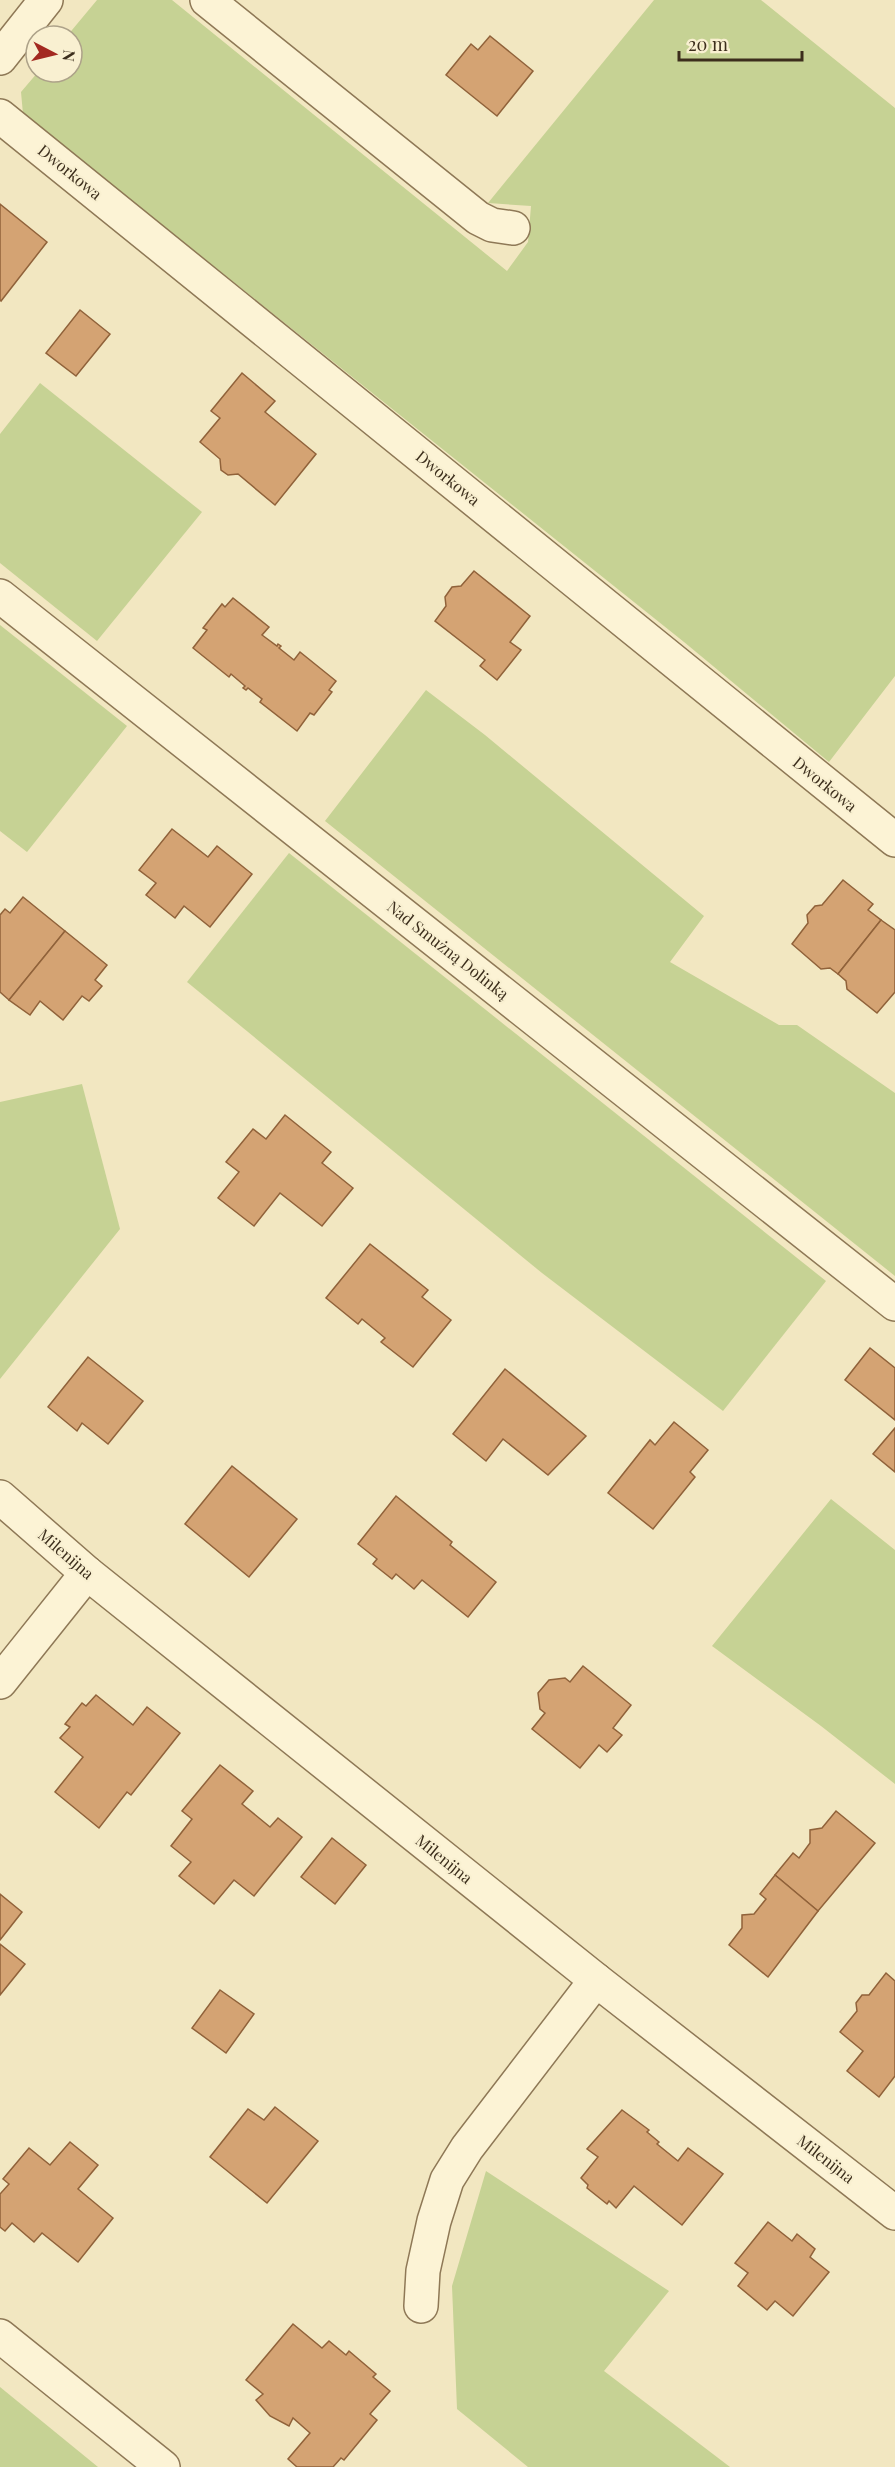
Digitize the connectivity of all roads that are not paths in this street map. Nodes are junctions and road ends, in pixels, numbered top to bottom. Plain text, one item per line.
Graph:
1 (46, 0) edge
2 (207, 0) edge
3 (0, 58) edge
4 (0, 116) edge
5 (513, 228) dead end
6 (0, 596) edge
7 (895, 840) edge
8 (895, 1304) edge
9 (0, 1497) edge
10 (87, 1573) junction
11 (0, 1682) edge
12 (596, 1980) junction
13 (895, 2213) edge
14 (421, 2306) dead end
15 (0, 2336) edge
16 (163, 2467) edge

1 - 3 street
2 - 5 street
4 - 7 street, Dworkowa
6 - 8 street, Nad Smużną Dolinką
9 - 10 street, Milenijna
10 - 11 street
10 - 12 street, Milenijna
12 - 13 street, Milenijna
12 - 14 street
15 - 16 street

